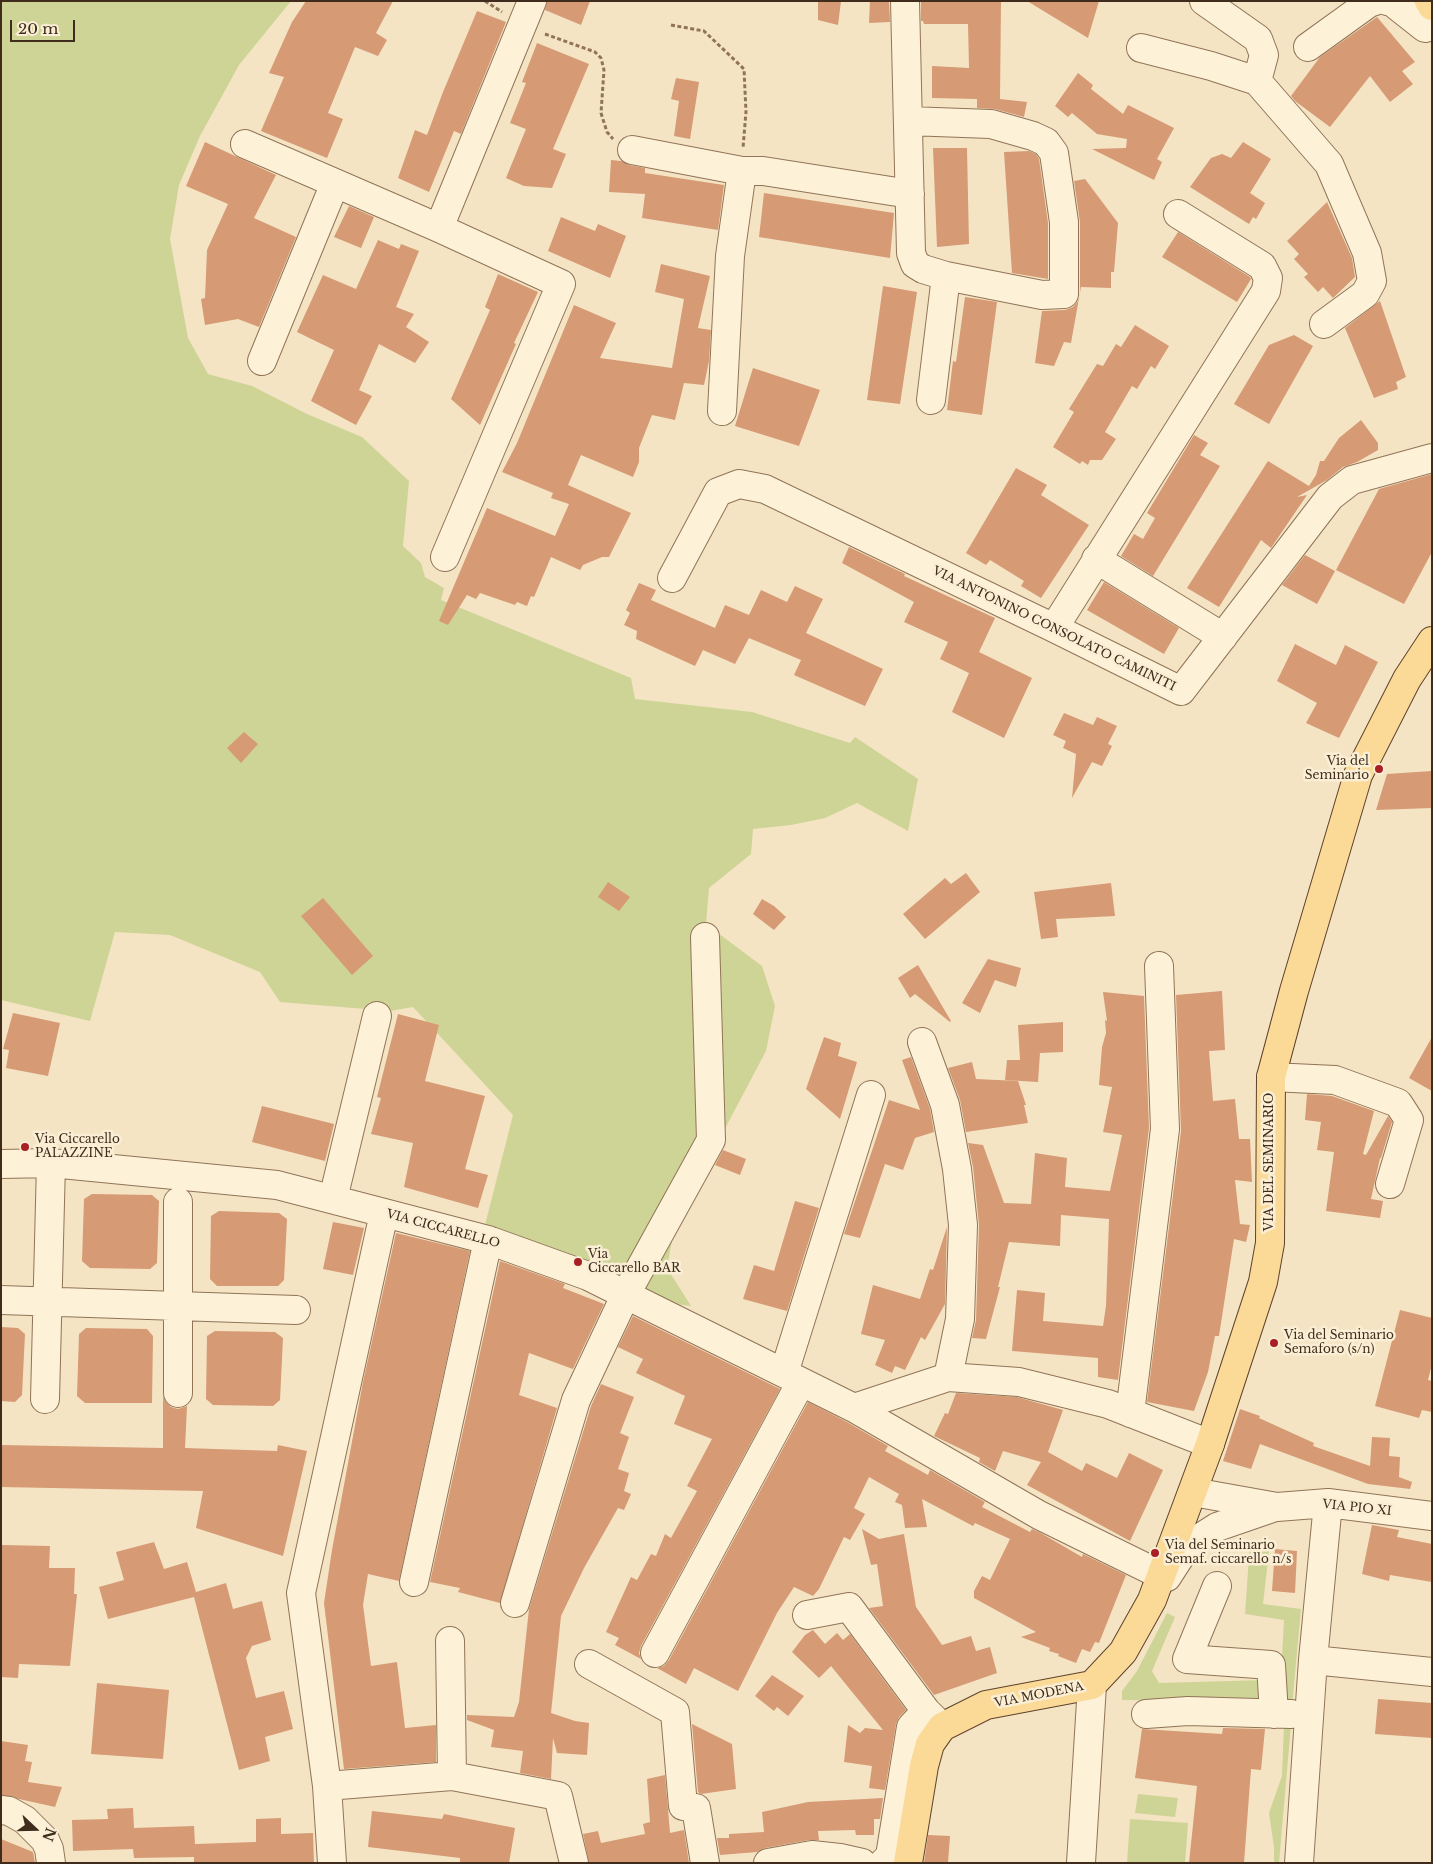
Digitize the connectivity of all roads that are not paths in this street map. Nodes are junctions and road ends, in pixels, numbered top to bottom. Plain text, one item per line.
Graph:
1 (905, 1) edge
2 (1204, 1) edge
3 (1375, 1) edge
4 (1387, 1) edge
5 (1429, 1) edge
6 (1432, 6) edge
7 (527, 14) edge
8 (1432, 26) edge
9 (1308, 46) dead end
10 (1142, 48) dead end
11 (1257, 81) junction
12 (908, 121) junction
13 (245, 144) dead end
14 (632, 150) road end
15 (742, 171) junction
16 (336, 183) junction
17 (910, 194) junction
18 (1178, 214) dead end
19 (439, 228) junction
20 (946, 276) junction
21 (1324, 324) dead end
22 (262, 361) dead end
23 (931, 400) dead end
24 (722, 411) dead end
25 (1432, 458) edge
26 (445, 557) dead end
27 (1096, 559) junction
28 (672, 578) dead end
29 (1054, 628) junction
30 (1222, 637) junction
31 (1432, 641) edge
32 (705, 937) dead end
33 (1159, 966) dead end
34 (377, 1016) dead end
35 (922, 1042) dead end
36 (1271, 1077) junction
37 (871, 1095) dead end
38 (51, 1163) junction
39 (1, 1164) edge
40 (1390, 1184) dead end
41 (333, 1199) junction
42 (178, 1202) dead end
43 (384, 1213) junction
44 (488, 1240) junction
45 (626, 1294) junction
46 (1, 1300) edge
47 (48, 1301) junction
48 (178, 1306) junction
49 (296, 1310) dead end
50 (948, 1377) junction
51 (793, 1378) junction
52 (178, 1393) dead end
53 (45, 1399) dead end
54 (854, 1408) junction
55 (1130, 1413) junction
56 (1210, 1444) junction
57 (1193, 1492) junction
58 (1328, 1503) junction
59 (1277, 1507) junction
60 (1432, 1516) edge
61 (414, 1582) dead end
62 (1217, 1586) dead end
63 (1157, 1587) junction
64 (515, 1602) dead end
65 (807, 1615) dead end
66 (450, 1640) dead end
67 (655, 1653) dead end
68 (1313, 1660) junction
69 (589, 1664) dead end
70 (1432, 1672) edge
71 (1092, 1685) junction
72 (1146, 1714) dead end
73 (1274, 1714) junction
74 (1310, 1715) junction
75 (934, 1719) junction
76 (452, 1776) junction
77 (327, 1786) junction
78 (1, 1810) edge
79 (51, 1863) edge
80 (332, 1863) edge
81 (574, 1863) edge
82 (705, 1863) edge
83 (768, 1863) edge
84 (862, 1863) edge
85 (883, 1863) edge
86 (908, 1863) edge
87 (1081, 1863) edge
88 (1299, 1863) edge

1 - 12 street
2 - 11 street
3 - 9 street
4 - 8 street
5 - 6 main road
7 - 19 street
10 - 11 street
11 - 21 street
12 - 17 street
12 - 20 street
13 - 16 street
14 - 15 street
15 - 17 street
15 - 24 street
16 - 19 street
16 - 22 street
17 - 20 street
18 - 27 street
19 - 26 street
20 - 23 street
25 - 30 street, VIA ANTONINO CONSOLATO CAMINITI
27 - 29 street
27 - 30 street
28 - 29 street, VIA ANTONINO CONSOLATO CAMINITI
29 - 30 street, VIA ANTONINO CONSOLATO CAMINITI
31 - 36 main road, VIA DEL SEMINARIO
32 - 45 street
33 - 55 street
34 - 41 street
35 - 50 street
36 - 40 street
36 - 56 main road, VIA DEL SEMINARIO
37 - 51 street
38 - 39 street, VIA CICCARELLO
38 - 41 street, VIA CICCARELLO
38 - 47 street
41 - 43 street, VIA CICCARELLO
42 - 48 street
43 - 44 street, VIA CICCARELLO
43 - 77 street
44 - 45 street, VIA CICCARELLO
44 - 61 street
45 - 51 street, VIA CICCARELLO
45 - 64 street
46 - 47 street
47 - 48 street
47 - 53 street
48 - 49 street
48 - 52 street
50 - 54 street
50 - 55 street
51 - 54 street, VIA CICCARELLO
51 - 67 street
54 - 63 street, VIA CICCARELLO
55 - 56 street
56 - 57 main road, VIA DEL SEMINARIO
57 - 59 street, VIA PIO XI
57 - 63 main road, VIA MODENA
58 - 59 street, VIA PIO XI
58 - 60 street, VIA PIO XI
58 - 68 street
59 - 63 street
62 - 73 street
63 - 71 main road, VIA MODENA
65 - 75 street
66 - 76 street
68 - 70 street
68 - 74 street
69 - 82 street
71 - 75 main road, VIA MODENA
71 - 87 street
72 - 73 street
73 - 74 street
74 - 88 street
75 - 85 street
75 - 86 main road
76 - 77 street
76 - 81 street
77 - 80 street
78 - 79 street
83 - 84 street

